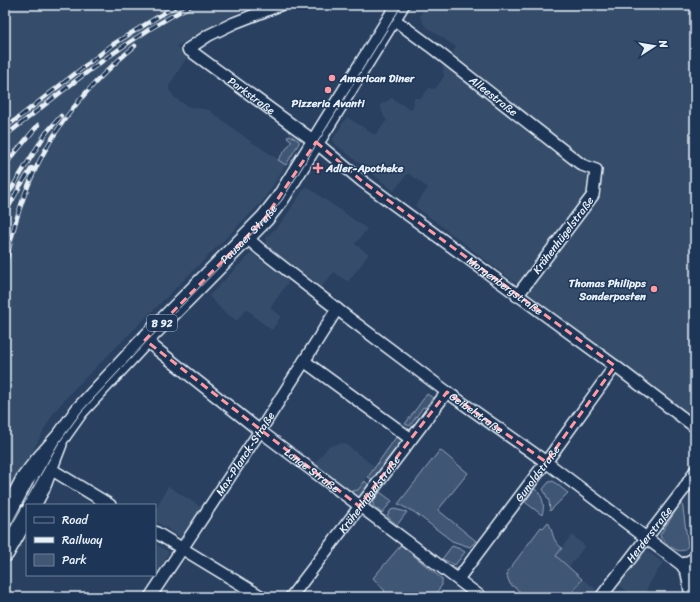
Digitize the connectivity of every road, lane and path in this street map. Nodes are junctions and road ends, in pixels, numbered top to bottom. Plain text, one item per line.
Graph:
1 (280, 5) edge
2 (396, 12) edge
3 (316, 142) junction
4 (596, 170) joint
5 (246, 236) junction
6 (517, 296) junction
7 (337, 309) junction
8 (145, 340) junction
9 (304, 360) junction
10 (614, 366) junction
11 (447, 392) junction
12 (695, 427) edge
13 (260, 431) junction
14 (411, 439) junction
15 (546, 462) junction
16 (44, 465) junction
17 (695, 471) edge
18 (33, 504) edge
19 (108, 504) edge
20 (359, 506) junction
21 (26, 516) edge
22 (5, 517) edge
23 (156, 533) edge
24 (646, 537) junction
25 (182, 549) junction
26 (5, 553) edge
27 (695, 558) edge
28 (682, 565) junction
29 (458, 579) junction
30 (150, 597) edge
31 (262, 597) edge
32 (291, 597) edge
33 (481, 597) edge
34 (601, 597) edge
35 (691, 597) edge

1 - 3 street, Parkstraße
2 - 3 main road, Pausaer Straße / B 92
2 - 4 street, Alleestraße
3 - 5 main road, Pausaer Straße / B 92
3 - 6 street, Morgenbergstraße
4 - 6 street, Krähenhügelstraße
5 - 7 street, Geibelstraße
5 - 8 main road, Pausaer Straße / B 92
6 - 10 street, Morgenbergstraße
7 - 9 street, Max-Planck-Straße
7 - 11 street, Geibelstraße
8 - 13 street, Lange Straße
8 - 16 main road, Pausaer Straße / B 92
9 - 13 street, Max-Planck-Straße
9 - 14 street
10 - 12 street, Morgenbergstraße
10 - 15 street, Gunoldstraße
11 - 14 street, Krähenhügelstraße
11 - 15 street, Geibelstraße
13 - 20 street, Lange Straße
13 - 25 street, Max-Planck-Straße
14 - 20 street, Krähenhügelstraße
15 - 24 street, Geibelstraße
15 - 29 street, Gunoldstraße
16 - 18 main road, Pausaer Straße / B 92
16 - 19 street
16 - 22 main road, Pausaer Straße / B 92
17 - 24 street, Herderstraße
20 - 29 street, Lange Straße
20 - 32 street, Krähenhügelstraße
21 - 26 main road
23 - 25 street
24 - 28 street, Geibelstraße
24 - 34 street, Herderstraße
25 - 30 street, Max-Planck-Straße
25 - 31 street
27 - 28 street
28 - 35 street
29 - 33 street, Lange Straße

